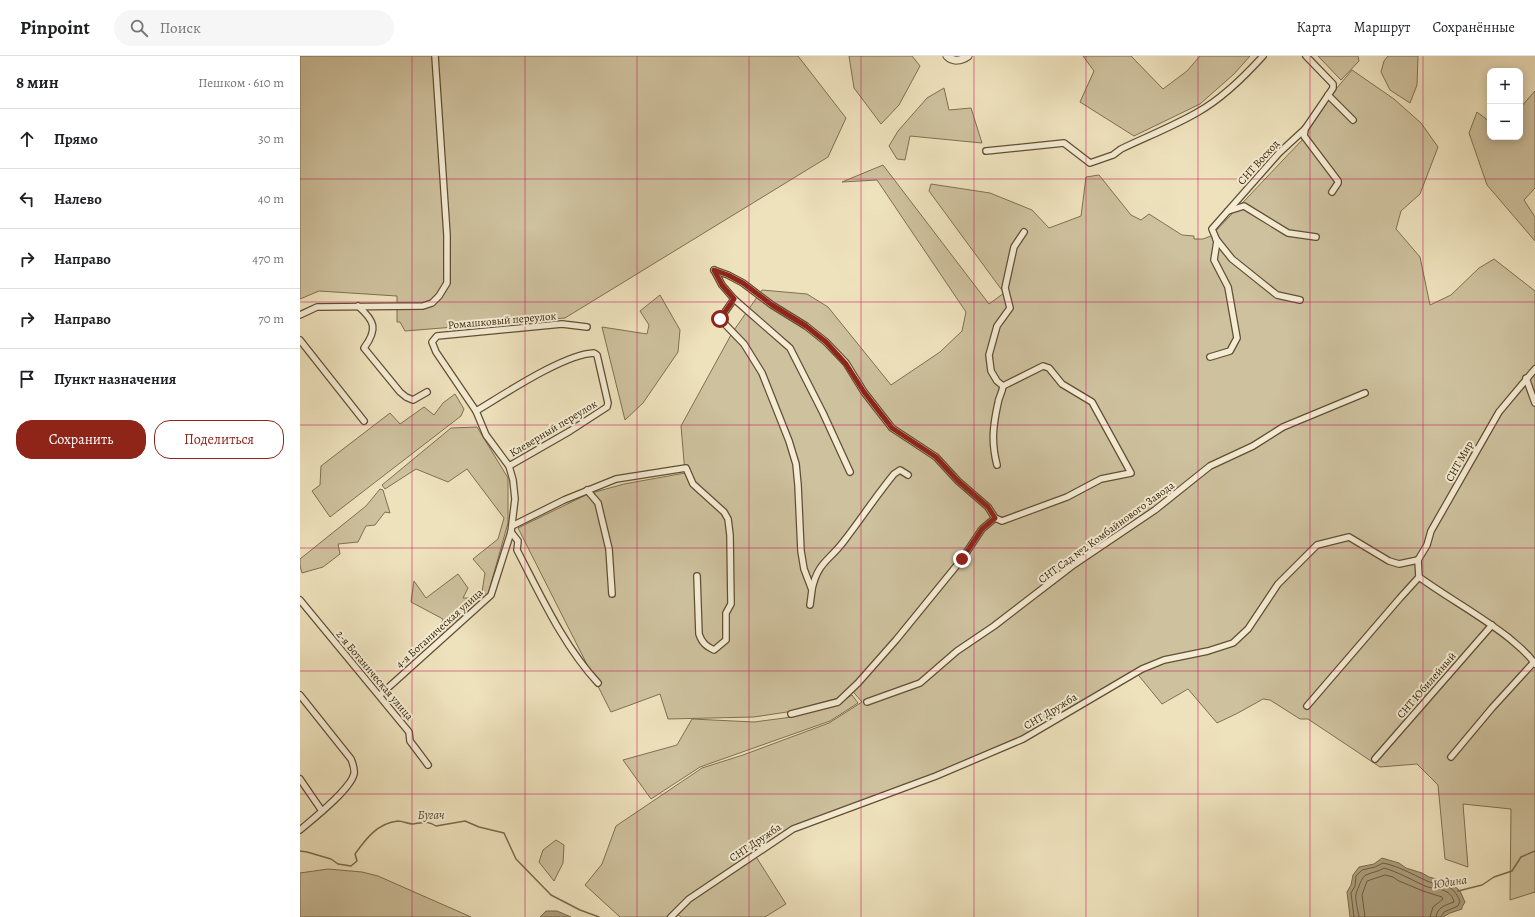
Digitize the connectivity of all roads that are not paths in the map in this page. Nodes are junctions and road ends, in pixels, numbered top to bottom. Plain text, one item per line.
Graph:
1 (435, 56) edge
2 (968, 56) edge
3 (1263, 56) edge
4 (1306, 56) edge
5 (948, 57) edge
6 (1328, 95) junction
7 (1353, 120) dead end
8 (1305, 129) junction
9 (986, 151) dead end
10 (1332, 192) dead end
11 (1228, 211) junction
12 (1024, 232) dead end
13 (1316, 237) dead end
14 (1217, 241) junction
15 (734, 299) junction
16 (1300, 300) dead end
17 (358, 306) junction
18 (300, 315) edge
19 (587, 327) dead end
20 (300, 340) edge
21 (436, 352) joint
22 (1210, 357) dead end
23 (1535, 369) edge
24 (1526, 378) junction
25 (1003, 386) junction
26 (427, 392) dead end
27 (1366, 393) dead end
28 (1535, 403) edge
29 (476, 411) junction
30 (364, 421) dead end
31 (997, 465) dead end
32 (509, 466) junction
33 (850, 472) dead end
34 (908, 475) dead end
35 (587, 490) junction
36 (995, 518) junction
37 (511, 529) junction
38 (1418, 560) junction
39 (697, 576) dead end
40 (1419, 577) junction
41 (812, 590) junction
42 (612, 594) dead end
43 (300, 600) edge
44 (810, 605) dead end
45 (1492, 625) junction
46 (1534, 663) edge
47 (598, 683) dead end
48 (300, 695) edge
49 (380, 695) junction
50 (867, 702) dead end
51 (1307, 706) dead end
52 (791, 714) dead end
53 (1451, 757) dead end
54 (1375, 759) dead end
55 (428, 766) dead end
56 (300, 779) edge
57 (322, 810) junction
58 (300, 830) edge
59 (671, 917) edge

1 - 17 street
2 - 5 street
3 - 9 street
4 - 6 street
6 - 7 street
6 - 8 street, СНТ Восход
8 - 10 street
8 - 11 street, СНТ Восход
11 - 13 street
11 - 14 street, СНТ Восход
12 - 25 street
14 - 16 street
14 - 22 street, СНТ Восход
15 - 33 street
15 - 36 street
15 - 41 street
17 - 18 street
17 - 26 street
19 - 21 street, Ромашковый переулок
20 - 30 street
21 - 29 street, 4-я Ботаническая улица
23 - 24 street, СНТ Мир
24 - 28 street
24 - 38 street, СНТ Мир
25 - 31 street
25 - 36 street
27 - 50 street, СНТ Сад №2 Комбайнового Завода
29 - 32 street, 4-я Ботаническая улица
29 - 32 street, Клеверный переулок
32 - 37 street, 4-я Ботаническая улица
34 - 41 street
35 - 37 street
35 - 39 street
35 - 42 street
36 - 52 street
37 - 47 street
37 - 49 street, 4-я Ботаническая улица
38 - 40 street
38 - 59 street, СНТ Дружба
40 - 45 street
40 - 51 street
41 - 44 street
43 - 49 street, 2-я Ботаническая улица
45 - 46 street
45 - 54 street, СНТ Юбилейный
46 - 53 street
48 - 57 street
49 - 55 street, 2-я Ботаническая улица
56 - 57 street
57 - 58 street

